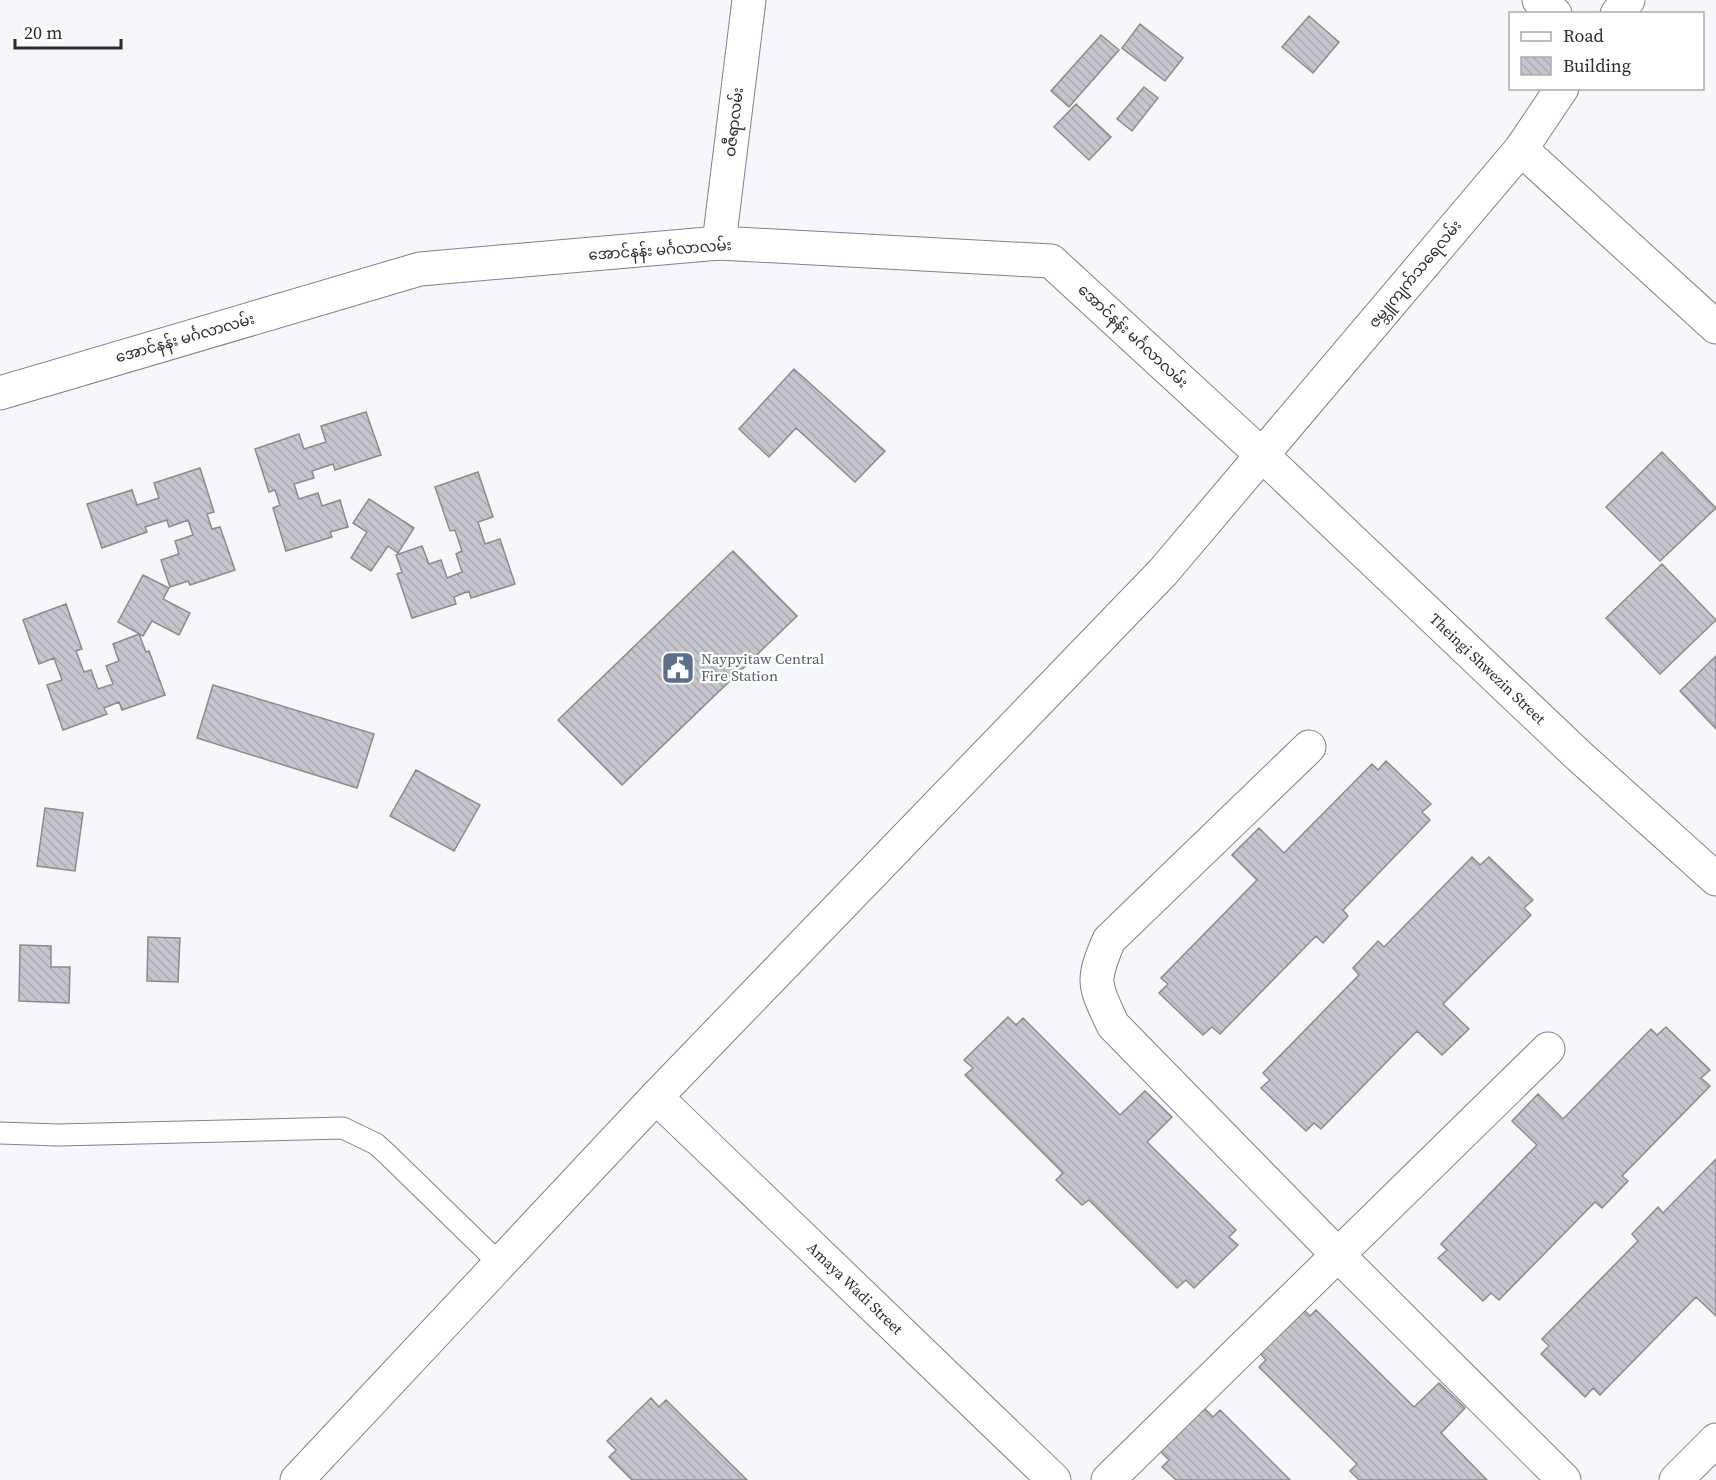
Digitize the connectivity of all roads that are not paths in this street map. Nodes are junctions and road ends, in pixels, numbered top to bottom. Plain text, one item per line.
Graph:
1 (749, 0) edge
2 (1539, 0) edge
3 (1628, 0) edge
4 (1553, 12) edge
5 (1619, 12) edge
6 (1561, 90) edge
7 (1521, 149) junction
8 (719, 243) junction
9 (1714, 322) edge
10 (0, 393) edge
11 (1262, 455) junction
12 (1309, 747) dead end
13 (1716, 879) edge
14 (1548, 1049) dead end
15 (656, 1097) junction
16 (0, 1133) edge
17 (1338, 1255) junction
18 (500, 1264) junction
19 (1716, 1440) edge
20 (297, 1480) edge
21 (1054, 1480) edge
22 (1107, 1480) edge
23 (1564, 1480) edge
24 (1676, 1480) edge

1 - 8 street, ဝဇီရာလမ်း
2 - 4 street
3 - 5 street
6 - 7 street, ဇမ္ဘူကျက်သရေလမ်း
7 - 9 street
7 - 11 street, ဇမ္ဘူကျက်သရေလမ်း
8 - 10 street, အောင်နန်း မင်္ဂလာလမ်း
8 - 11 street, အောင်နန်း မင်္ဂလာလမ်း
11 - 13 street, Theingi Shwezin Street
11 - 15 street, ဇမ္ဘူကျက်သရေလမ်း
12 - 17 street
14 - 17 street
15 - 18 street, ဇမ္ဘူကျက်သရေလမ်း
15 - 21 street, Amaya Wadi Street
16 - 18 lane
17 - 22 street
17 - 23 street
18 - 20 street, ဇမ္ဘူကျက်သရေလမ်း
19 - 24 street

